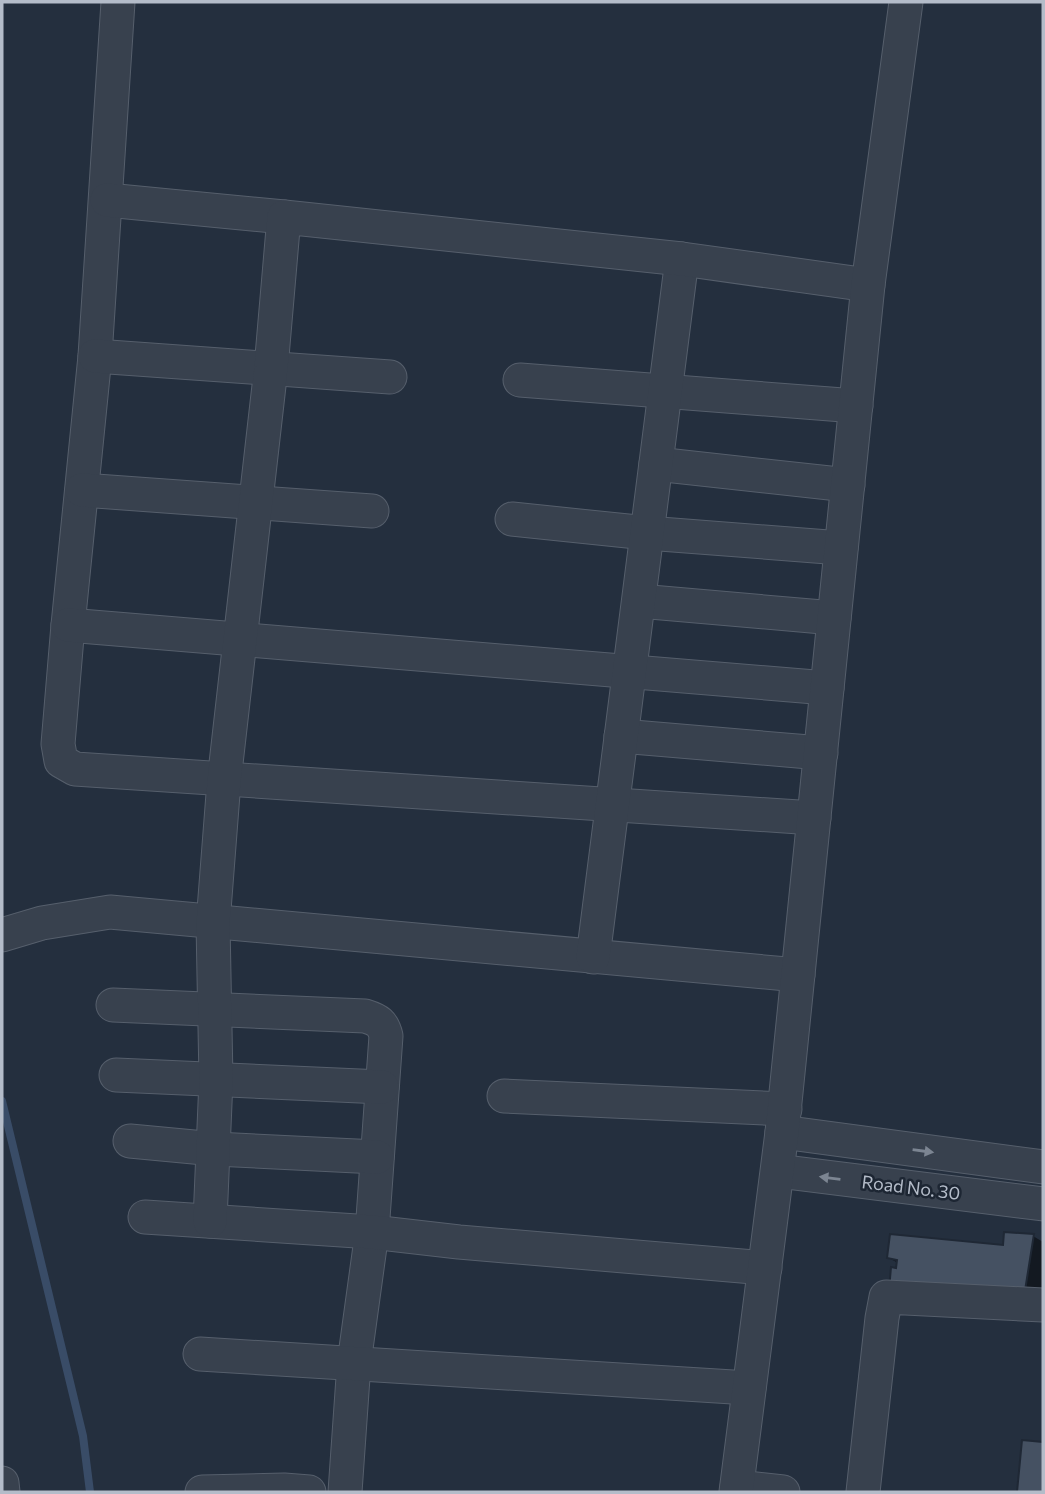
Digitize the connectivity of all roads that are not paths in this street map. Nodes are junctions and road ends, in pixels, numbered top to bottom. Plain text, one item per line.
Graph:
1 (118, 2) edge
2 (906, 2) edge
3 (107, 200) junction
4 (284, 217) junction
5 (682, 258) junction
6 (868, 285) junction
7 (95, 356) junction
8 (271, 368) junction
9 (390, 377) dead end
10 (520, 380) dead end
11 (665, 390) junction
12 (856, 406) junction
13 (656, 464) junction
14 (848, 485) junction
15 (82, 490) junction
16 (254, 501) junction
17 (372, 511) dead end
18 (512, 519) dead end
19 (647, 533) junction
20 (841, 548) junction
21 (639, 601) junction
22 (834, 618) junction
23 (68, 625) junction
24 (239, 638) junction
25 (629, 671) junction
26 (827, 688) junction
27 (621, 736) junction
28 (821, 753) junction
29 (224, 781) junction
30 (612, 806) junction
31 (814, 818) junction
32 (213, 923) junction
33 (2, 935) edge
34 (593, 957) junction
35 (798, 975) junction
36 (113, 1005) dead end
37 (215, 1010) junction
38 (116, 1075) dead end
39 (216, 1080) junction
40 (382, 1087) junction
41 (505, 1096) dead end
42 (783, 1120) junction
43 (130, 1142) dead end
44 (215, 1149) junction
45 (377, 1157) junction
46 (1043, 1167) edge
47 (778, 1171) junction
48 (1043, 1204) edge
49 (145, 1217) dead end
50 (210, 1221) junction
51 (372, 1232) junction
52 (765, 1268) junction
53 (1043, 1305) edge
54 (200, 1353) dead end
55 (354, 1363) junction
56 (749, 1388) junction
57 (2, 1483) edge
58 (736, 1490) edge
59 (3, 1492) edge
60 (202, 1492) edge
61 (208, 1492) edge
62 (309, 1492) edge
63 (345, 1492) edge
64 (783, 1492) edge
65 (863, 1492) edge

1 - 3 street
2 - 6 street
3 - 4 street
3 - 7 street
4 - 5 street
4 - 8 street
5 - 6 street
5 - 11 street
6 - 12 street
7 - 8 street
7 - 15 street
8 - 9 street
8 - 16 street
10 - 11 street
11 - 12 street
11 - 13 street
12 - 14 street
13 - 14 street
13 - 19 street
14 - 20 street
15 - 16 street
15 - 23 street
16 - 17 street
16 - 24 street
18 - 19 street
19 - 20 street
19 - 21 street
20 - 22 street
21 - 22 street
21 - 25 street
22 - 26 street
23 - 24 street
23 - 29 street
24 - 25 street
24 - 29 street
25 - 26 street
25 - 27 street
26 - 28 street
27 - 28 street
27 - 30 street
28 - 31 street
29 - 30 street
29 - 32 street
30 - 31 street
30 - 34 street
31 - 35 street
32 - 33 street
32 - 34 street
32 - 37 street
34 - 35 street
35 - 42 street
36 - 37 street
37 - 39 street
37 - 40 street
38 - 39 street
39 - 40 street
39 - 44 street
40 - 45 street
41 - 42 street
42 -> 46 street
42 - 47 street
43 - 44 street
44 - 45 street
44 - 50 street
45 - 51 street
48 -> 47 street, Road No. 30
47 - 52 street
49 - 50 street
50 - 51 street
51 - 52 street
51 - 55 street
52 - 56 street
53 - 65 street
54 - 55 street
55 - 56 street
55 - 63 street
56 - 58 street
57 - 59 street
58 - 64 street
60 - 61 street
61 - 62 street

